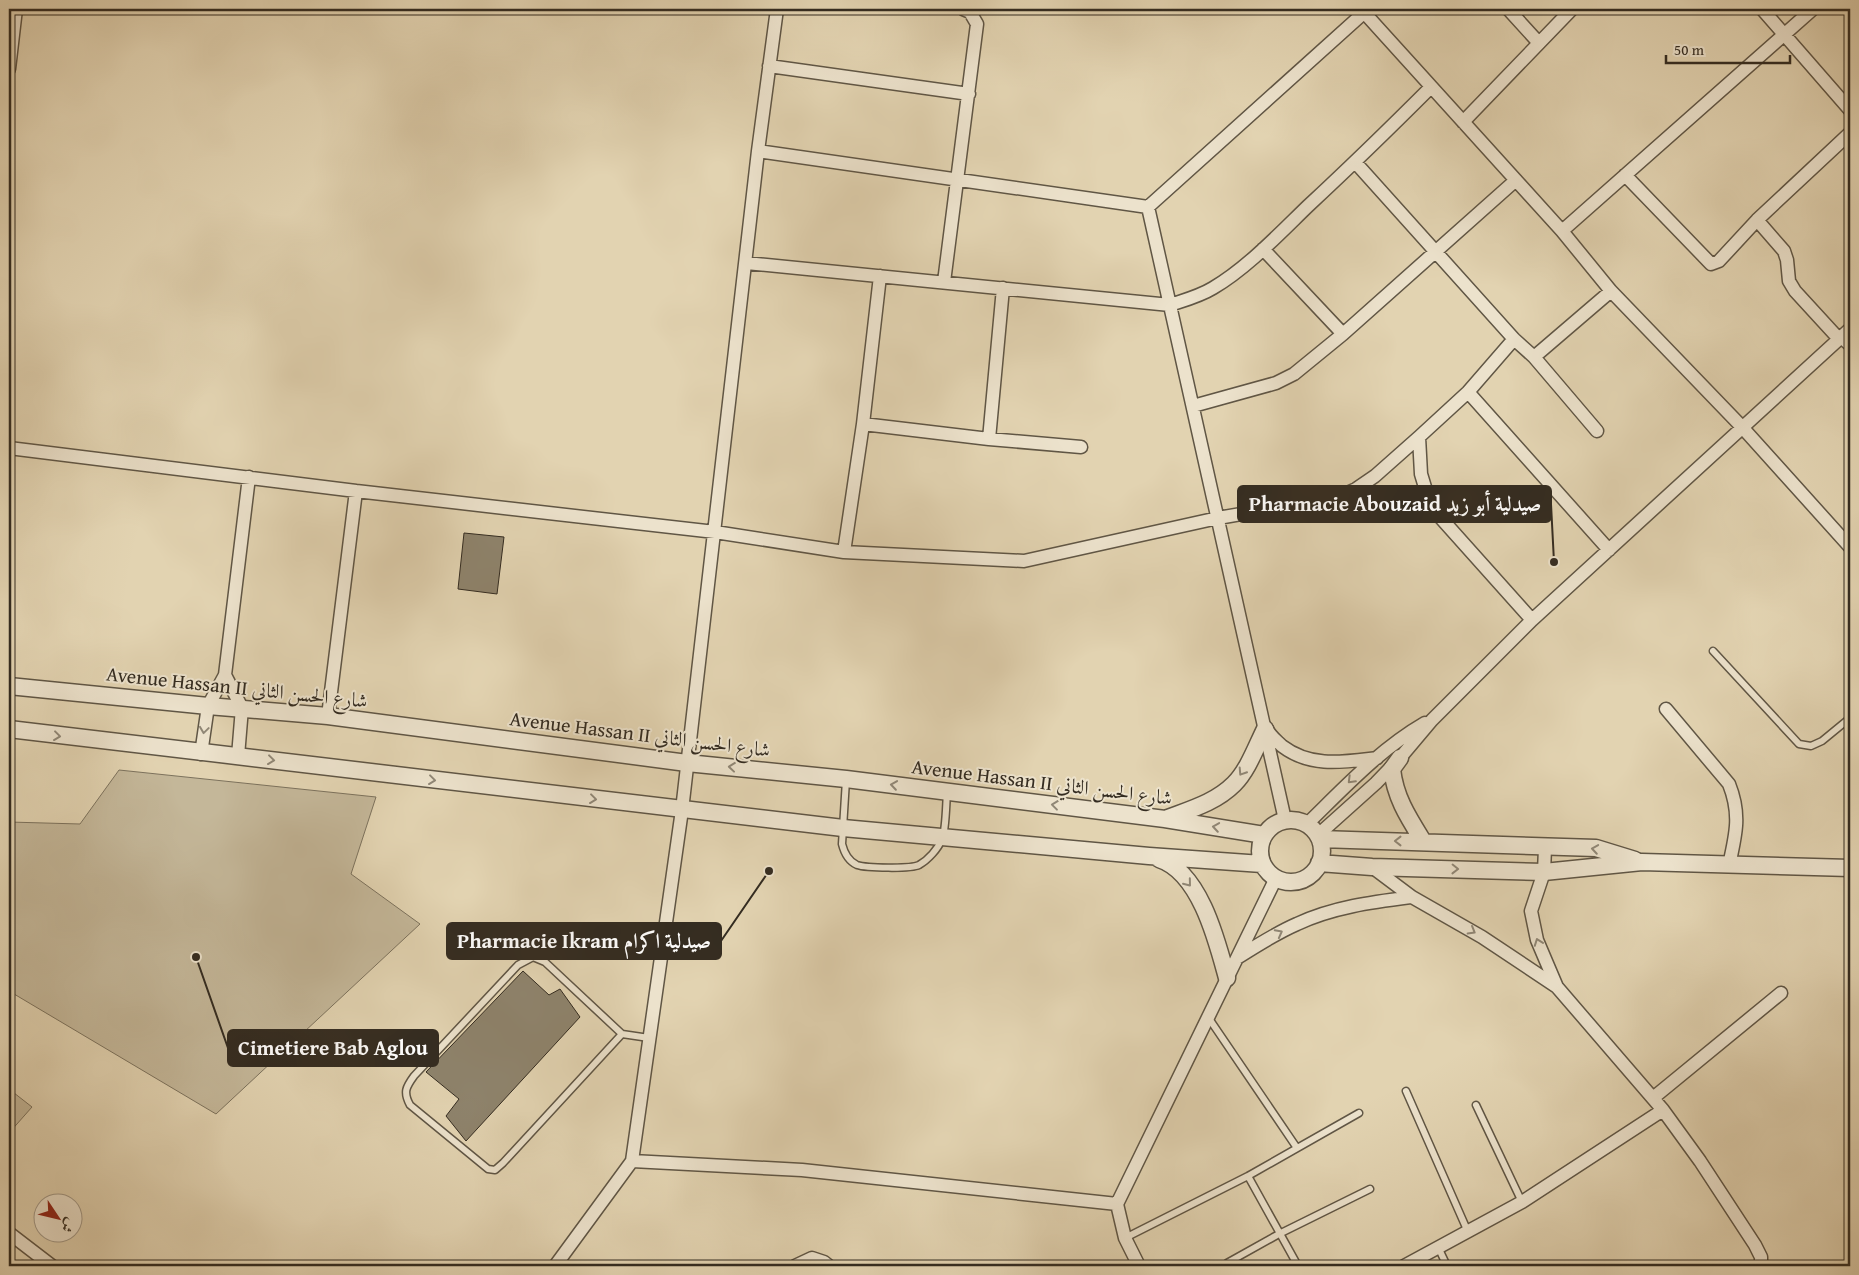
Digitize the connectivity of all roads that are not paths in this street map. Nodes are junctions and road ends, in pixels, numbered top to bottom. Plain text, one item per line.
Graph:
1 (16, 9) edge
2 (776, 9) edge
3 (963, 9) edge
4 (1508, 9) edge
5 (1572, 9) edge
6 (1762, 9) edge
7 (1813, 9) edge
8 (1364, 10) edge
9 (1784, 34) junction
10 (11, 40) edge
11 (1539, 43) junction
12 (769, 66) junction
13 (9, 69) edge
14 (1431, 87) junction
15 (969, 94) junction
16 (1850, 110) edge
17 (1463, 122) junction
18 (1850, 133) edge
19 (758, 152) junction
20 (1355, 162) junction
21 (1625, 175) junction
22 (958, 180) junction
23 (1516, 180) junction
24 (1148, 207) junction
25 (1756, 220) junction
26 (1562, 231) junction
27 (1262, 249) junction
28 (1436, 252) junction
29 (746, 263) junction
30 (880, 276) junction
31 (944, 282) junction
32 (1003, 288) junction
33 (1612, 291) junction
34 (1170, 305) junction
35 (1850, 329) edge
36 (1343, 334) junction
37 (1514, 339) junction
38 (1839, 339) junction
39 (1850, 349) edge
40 (1534, 358) junction
41 (1468, 392) junction
42 (1193, 406) junction
43 (863, 424) junction
44 (1742, 427) junction
45 (1597, 431) dead end
46 (1420, 437) junction
47 (989, 439) junction
48 (1081, 447) dead end
49 (9, 448) edge
50 (250, 477) junction
51 (356, 491) junction
52 (1218, 518) junction
53 (715, 532) junction
54 (1850, 547) edge
55 (1609, 550) junction
56 (844, 552) junction
57 (1532, 620) junction
58 (1713, 651) dead end
59 (225, 674) junction
60 (9, 686) edge
61 (208, 706) junction
62 (242, 708) junction
63 (1666, 710) dead end
64 (328, 716) junction
65 (1850, 718) edge
66 (1432, 720) junction
67 (1264, 724) junction
68 (9, 730) edge
69 (201, 754) junction
70 (238, 756) junction
71 (1377, 758) junction
72 (1400, 758) junction
73 (687, 763) junction
74 (846, 779) junction
75 (947, 792) junction
76 (682, 810) junction
77 (1165, 819) junction
78 (1285, 820) junction
79 (843, 828) junction
80 (1315, 833) junction
81 (1264, 835) junction
82 (943, 838) junction
83 (1424, 841) junction
84 (1545, 848) junction
85 (1150, 856) junction
86 (1642, 862) junction
87 (1319, 863) junction
88 (1262, 864) junction
89 (1729, 865) junction
90 (1372, 867) junction
91 (1850, 868) edge
92 (1544, 872) junction
93 (1276, 878) junction
94 (1412, 897) junction
95 (1237, 958) junction
96 (1227, 978) junction
97 (1557, 987) junction
98 (1781, 993) dead end
99 (1208, 1017) junction
100 (622, 1034) junction
101 (649, 1038) junction
102 (1406, 1091) dead end
103 (1653, 1098) junction
104 (1476, 1104) dead end
105 (1663, 1110) junction
106 (1359, 1113) dead end
107 (1297, 1148) junction
108 (632, 1161) junction
109 (1248, 1176) junction
110 (1370, 1189) dead end
111 (1522, 1202) junction
112 (1117, 1204) junction
113 (1468, 1232) junction
114 (9, 1233) edge
115 (1279, 1234) junction
116 (1125, 1238) junction
117 (1438, 1248) junction
118 (1227, 1262) dead end
119 (52, 1266) edge
120 (555, 1266) edge
121 (794, 1266) edge
122 (829, 1266) edge
123 (1139, 1266) edge
124 (1298, 1266) edge
125 (1404, 1266) edge
126 (1447, 1266) edge
127 (1761, 1266) edge

1 - 10 street
2 - 12 street
3 - 15 street
4 - 11 street
5 - 11 street
6 - 9 street
7 - 9 street
8 - 14 street
8 - 24 street
9 - 16 street
9 - 21 street
10 - 13 street
11 - 17 street
12 - 15 street
12 - 19 street
14 - 17 street
14 - 20 street
15 - 22 street
17 - 23 street
18 - 25 street
19 - 22 street
19 - 29 street
20 - 27 street
20 - 28 street
21 - 25 street
21 - 26 street
22 - 24 street
22 - 31 street
23 - 26 street
23 - 28 street
24 - 34 street
25 - 38 street
26 - 33 street
27 - 34 street
27 - 36 street
28 - 36 street
28 - 37 street
29 - 30 street
29 - 53 street
30 - 31 street
30 - 43 street
31 - 32 street
32 - 34 street
32 - 47 street
33 - 40 street
33 - 44 street
34 - 42 street
35 - 38 street
36 - 42 street
37 - 40 street
37 - 41 street
38 - 39 lane
38 - 44 street
40 - 45 street
41 - 46 street
41 - 55 street
42 - 52 street
43 - 47 street
43 - 56 street
44 - 54 street
44 - 55 street
46 - 52 street
46 - 57 street
47 - 48 street
49 - 50 street
50 - 51 street
50 - 59 street
51 - 53 street
51 - 64 street
52 - 56 street
52 - 67 street
53 - 56 street
53 - 73 street
55 - 57 street
57 - 66 street
58 - 65 lane
59 - 61 street
59 - 62 street
60 - 61 street, Avenue Hassan II شارع الحسن الثاني
61 - 62 street, Avenue Hassan II شارع الحسن الثاني
61 -> 69 street
62 - 64 street, Avenue Hassan II شارع الحسن الثاني
62 - 70 street
63 - 89 street
64 - 73 street, Avenue Hassan II شارع الحسن الثاني
66 - 71 street
66 - 72 street
67 - 71 street
67 -> 77 street
67 - 78 street
68 -> 69 street
69 - 70 street
70 -> 76 street
71 -> 80 street
72 - 80 street
72 - 83 street
74 -> 73 street, Avenue Hassan II شارع الحسن الثاني
73 - 76 street
75 -> 74 street, Avenue Hassan II شارع الحسن الثاني
74 - 79 lane
77 -> 75 street, Avenue Hassan II شارع الحسن الثاني
75 - 82 lane
76 - 79 street
76 - 101 street
81 -> 77 street, Avenue Hassan II شارع الحسن الثاني
78 - 80 street
78 - 81 street
79 - 82 street
79 - 82 lane
83 -> 80 street
80 - 87 street
81 - 88 street
82 - 85 street
83 - 84 street
86 -> 84 street
84 - 92 street
85 - 88 street
85 -> 96 street
86 - 89 street
86 - 92 street
87 - 90 street
87 - 93 street
88 - 93 street
89 - 91 street
90 -> 92 street
90 - 94 street
97 -> 92 street
93 - 95 street
95 -> 94 street
94 -> 97 street
95 - 96 street
96 - 99 street
97 - 103 street
98 - 103 street
99 - 107 lane
99 - 112 street
100 - 100 lane
100 - 101 lane
101 - 108 street
102 - 113 lane
103 - 105 street
104 - 111 lane
105 - 111 street
105 - 127 street
106 - 107 lane
107 - 109 lane
108 - 112 street
108 - 120 street
109 - 115 lane
109 - 116 lane
110 - 115 lane
111 - 113 street
112 - 116 street
113 - 117 street
114 - 119 street
115 - 118 lane
115 - 124 lane
116 - 123 street
117 - 125 street
117 - 126 lane
121 - 122 street

